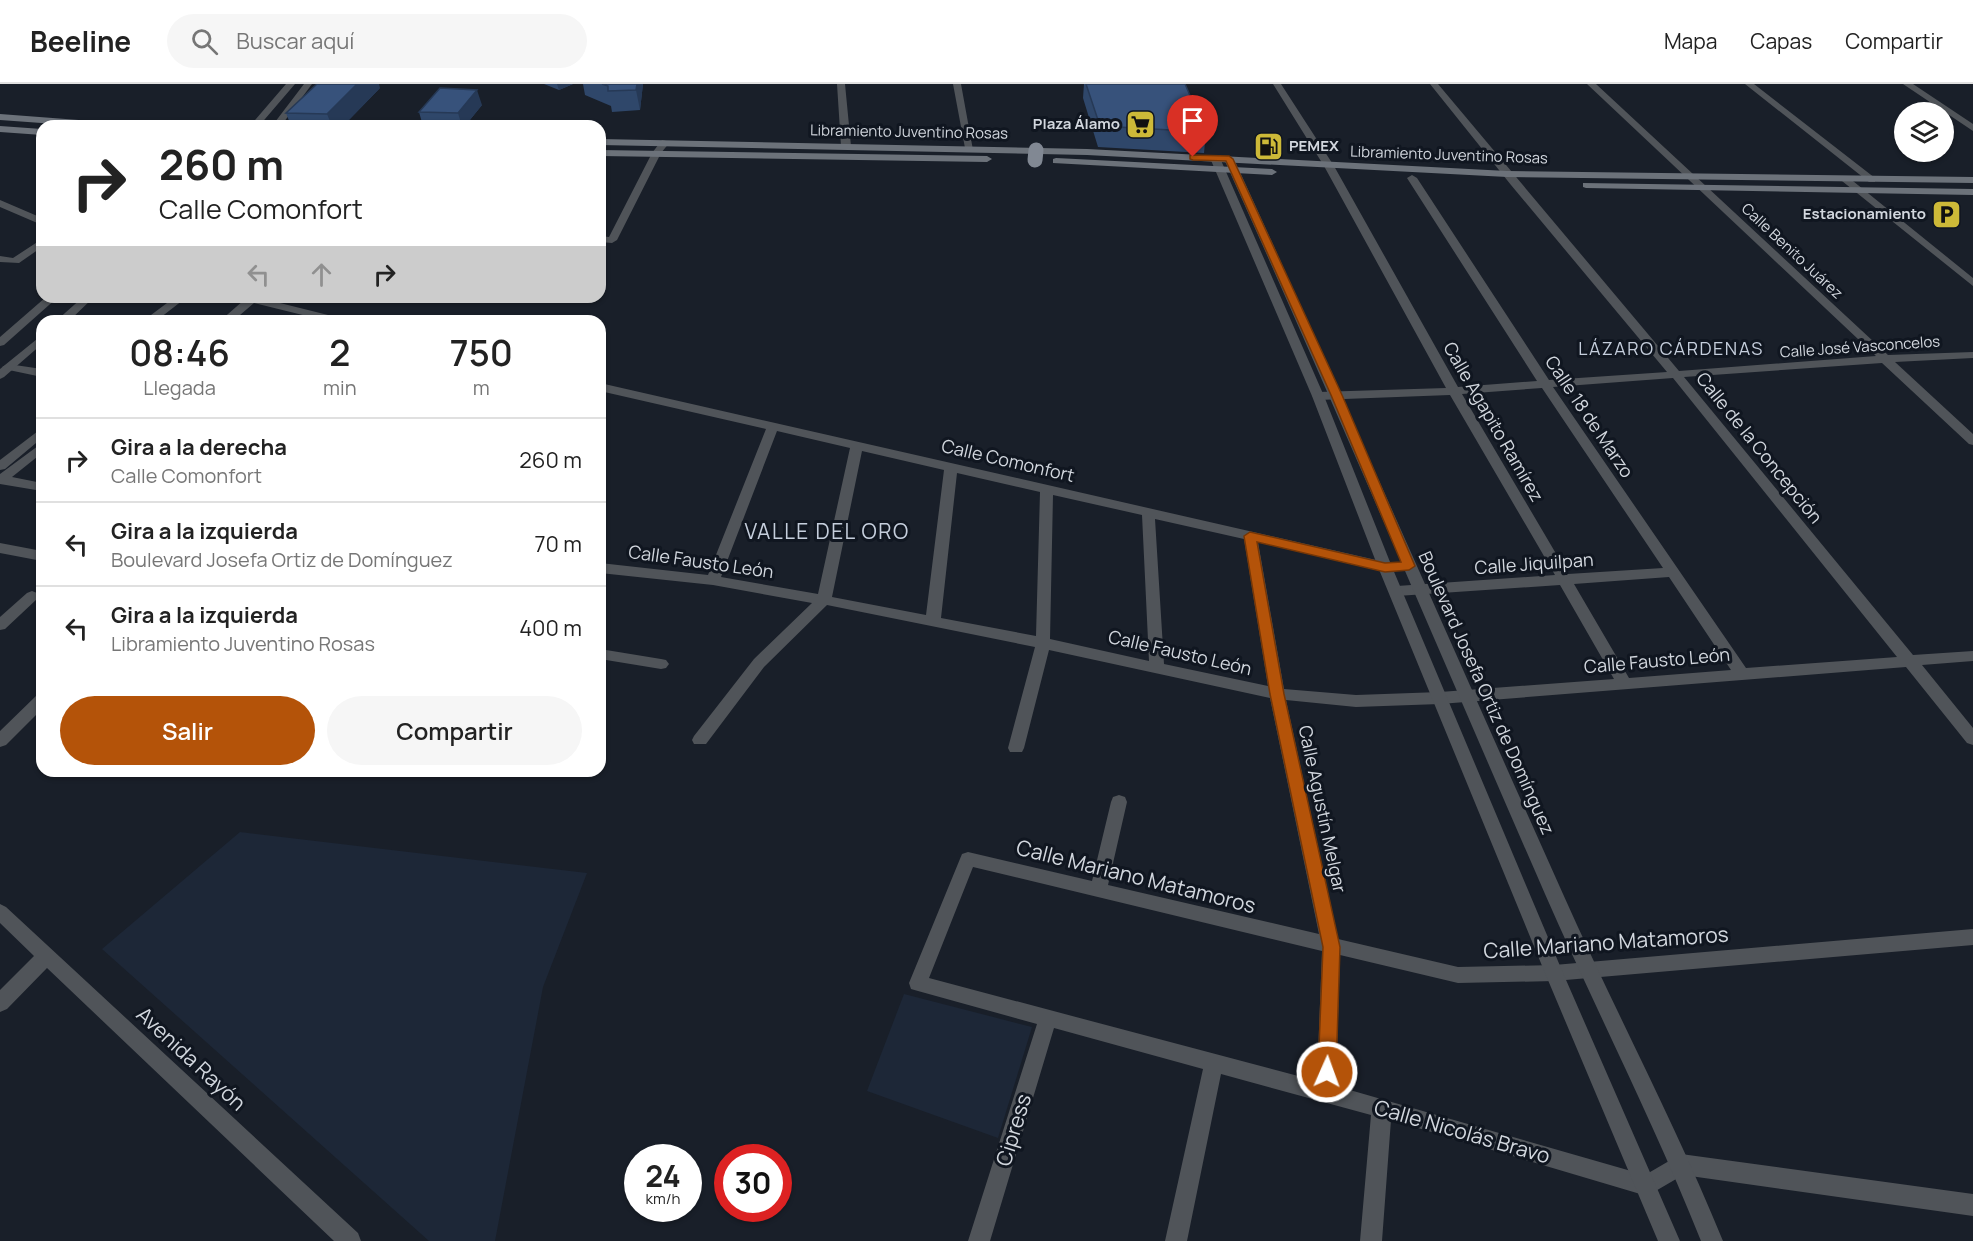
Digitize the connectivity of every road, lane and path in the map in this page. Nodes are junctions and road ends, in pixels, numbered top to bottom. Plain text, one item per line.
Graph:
1 (291, 84) edge
2 (308, 84) edge
3 (841, 84) edge
4 (957, 84) edge
5 (1277, 84) edge
6 (1434, 84) edge
7 (1591, 84) edge
8 (1749, 84) edge
9 (1907, 84) edge
10 (0, 117) edge
11 (39, 120) edge
12 (259, 120) edge
13 (281, 120) edge
14 (1973, 128) edge
15 (0, 129) edge
16 (36, 132) edge
17 (606, 142) edge
18 (665, 142) junction
19 (846, 146) junction
20 (970, 148) junction
21 (606, 153) edge
22 (657, 153) junction
23 (1035, 155) junction
24 (1224, 164) junction
25 (1332, 170) junction
26 (1692, 176) junction
27 (1412, 178) junction
28 (1511, 178) junction
29 (1845, 179) junction
30 (1872, 180) junction
31 (1973, 180) edge
32 (1703, 188) junction
33 (1858, 192) junction
34 (1973, 192) edge
35 (0, 203) edge
36 (36, 219) edge
37 (606, 240) edge
38 (36, 246) edge
39 (0, 258) edge
40 (1973, 283) edge
41 (47, 303) edge
42 (82, 303) edge
43 (174, 303) edge
44 (243, 303) edge
45 (265, 303) edge
46 (286, 303) edge
47 (282, 308) junction
48 (69, 315) edge
49 (157, 315) edge
50 (232, 315) edge
51 (313, 315) edge
52 (0, 343) edge
53 (36, 343) edge
54 (1973, 355) edge
55 (1885, 359) junction
56 (4, 371) edge
57 (36, 373) edge
58 (1677, 375) junction
59 (1545, 384) junction
60 (606, 388) edge
61 (1454, 391) junction
62 (1336, 395) junction
63 (1318, 396) junction
64 (772, 428) junction
65 (36, 433) edge
66 (1973, 441) edge
67 (856, 446) junction
68 (36, 452) edge
69 (0, 466) edge
70 (951, 467) junction
71 (0, 479) edge
72 (36, 486) edge
73 (1047, 488) junction
74 (1148, 512) junction
75 (1250, 536) junction
76 (0, 548) edge
77 (36, 555) edge
78 (1409, 566) junction
79 (1385, 567) junction
80 (606, 569) edge
81 (1673, 572) junction
82 (713, 580) junction
83 (1563, 581) junction
84 (1420, 589) junction
85 (1397, 591) junction
86 (32, 596) dead end
87 (824, 600) junction
88 (933, 621) junction
89 (0, 625) edge
90 (1043, 643) junction
91 (606, 655) edge
92 (1973, 656) edge
93 (1910, 660) junction
94 (661, 664) dead end
95 (1157, 667) junction
96 (1741, 673) junction
97 (1625, 684) junction
98 (1277, 694) junction
99 (1466, 696) junction
100 (1440, 698) junction
101 (36, 705) edge
102 (1973, 739) edge
103 (700, 740) dead end
104 (0, 741) edge
105 (1016, 748) dead end
106 (1119, 802) dead end
107 (1098, 891) junction
108 (0, 912) edge
109 (1973, 937) edge
110 (1331, 947) junction
111 (46, 956) junction
112 (1587, 969) junction
113 (1554, 973) junction
114 (918, 983) joint
115 (0, 1003) edge
116 (1048, 1018) junction
117 (1214, 1063) junction
118 (1326, 1093) junction
119 (1382, 1108) junction
120 (1681, 1164) junction
121 (1647, 1186) junction
122 (1973, 1205) edge
123 (350, 1241) edge
124 (979, 1241) edge
125 (1176, 1241) edge
126 (1371, 1241) edge
127 (1669, 1241) edge
128 (1712, 1241) edge

1 - 12 street
2 - 13 street
3 - 19 street
4 - 20 street
5 - 25 street, Calle Agapito Ramírez
6 - 28 street, Calle de la Concepción
7 - 26 street, Calle Benito Juárez
8 - 30 street
9 - 14 street
10 - 11 main road
15 - 16 main road
17 - 18 main road, Libramiento Juventino Rosas
18 - 19 main road, Libramiento Juventino Rosas
18 - 22 street
19 - 20 main road, Libramiento Juventino Rosas
20 - 23 main road, Libramiento Juventino Rosas
21 - 22 main road, Libramiento Juventino Rosas
22 - 23 main road, Libramiento Juventino Rosas
22 - 37 street
23 - 24 main road, Libramiento Juventino Rosas
24 - 25 main road, Libramiento Juventino Rosas
24 - 62 street, Boulevard Josefa Ortiz de Domínguez
24 - 63 street
25 - 27 main road, Libramiento Juventino Rosas
25 - 28 main road, Libramiento Juventino Rosas
25 - 61 street, Calle Agapito Ramírez
26 - 28 main road, Libramiento Juventino Rosas
26 - 29 main road, Libramiento Juventino Rosas
26 - 32 street, Calle Benito Juárez
27 - 28 main road, Libramiento Juventino Rosas
27 - 59 street, Calle 18 de Marzo
28 - 32 main road, Libramiento Juventino Rosas
28 - 58 street, Calle de la Concepción
29 - 30 main road, Libramiento Juventino Rosas
29 - 33 street
30 - 31 main road, Libramiento Juventino Rosas
32 - 33 main road, Libramiento Juventino Rosas
32 - 55 street, Calle Benito Juárez
33 - 34 main road, Libramiento Juventino Rosas
33 - 40 street
35 - 36 street
38 - 39 street
41 - 52 street
42 - 48 street
43 - 49 street
44 - 50 street
45 - 47 street
46 - 47 street
47 - 51 street
53 - 56 street
54 - 55 street, Calle José Vasconcelos
55 - 58 street, Calle José Vasconcelos
55 - 66 street, Calle Benito Juárez
56 - 57 street
58 - 59 street, Calle José Vasconcelos
58 - 93 street, Calle de la Concepción
59 - 61 street, Calle José Vasconcelos
59 - 81 street, Calle 18 de Marzo
60 - 64 street, Calle Comonfort
61 - 62 street, Calle José Vasconcelos
61 - 83 street, Calle Agapito Ramírez
62 - 63 street, Calle José Vasconcelos
62 - 78 street, Boulevard Josefa Ortiz de Domínguez
63 - 79 street
64 - 67 street, Calle Comonfort
64 - 82 street
65 - 69 street
67 - 70 street, Calle Comonfort
67 - 87 street
68 - 71 street
70 - 73 street, Calle Comonfort
70 - 88 street
71 - 72 street
73 - 74 street, Calle Comonfort
73 - 90 street
74 - 75 street, Calle Comonfort
74 - 95 street
75 - 79 street, Calle Comonfort
75 - 98 street, Calle Agustín Melgar
76 - 77 street
78 - 79 street, Calle Comonfort
78 - 84 street, Boulevard Josefa Ortiz de Domínguez
79 - 85 street
80 - 82 street, Calle Fausto León
81 - 83 street, Calle Jiquilpan
81 - 96 street, Calle 18 de Marzo
82 - 87 street, Calle Fausto León
83 - 84 street, Calle Jiquilpan
83 - 97 street, Calle Agapito Ramírez
84 - 85 street, Calle Jiquilpan
84 - 99 street, Boulevard Josefa Ortiz de Domínguez
85 - 100 street
86 - 89 street
87 - 88 street, Calle Fausto León
87 - 103 street
88 - 90 street, Calle Fausto León
90 - 95 street, Calle Fausto León
90 - 105 street
91 - 94 street
92 - 93 street, Calle Fausto León
93 - 96 street, Calle Fausto León
93 - 102 street, Calle de la Concepción
95 - 98 street, Calle Fausto León
96 - 97 street, Calle Fausto León
97 - 99 street, Calle Fausto León
98 - 100 street, Calle Fausto León
98 - 110 street, Calle Agustín Melgar
99 - 100 street, Calle Fausto León
99 - 112 street, Boulevard Josefa Ortiz de Domínguez
100 - 113 street
101 - 104 street
106 - 107 street
107 - 110 street, Calle Mariano Matamoros
107 - 114 street, Calle Mariano Matamoros
108 - 111 street, Avenida Rayón
109 - 112 street, Calle Mariano Matamoros
110 - 113 street, Calle Mariano Matamoros
110 - 118 street, Calle Agustín Melgar
111 - 115 street
111 - 123 street, Avenida Rayón
112 - 113 street, Calle Mariano Matamoros
112 - 120 street, Boulevard Josefa Ortiz de Domínguez
113 - 121 street
114 - 116 street, Calle Nicolás Bravo
116 - 117 street, Calle Nicolás Bravo
116 - 124 street, Cipress
117 - 118 street, Calle Nicolás Bravo
117 - 125 street
118 - 119 street, Calle Nicolás Bravo
119 - 121 street, Calle Nicolás Bravo
119 - 126 street
120 - 121 street
120 - 122 street
120 - 128 street, Boulevard Josefa Ortiz de Domínguez
121 - 127 street

